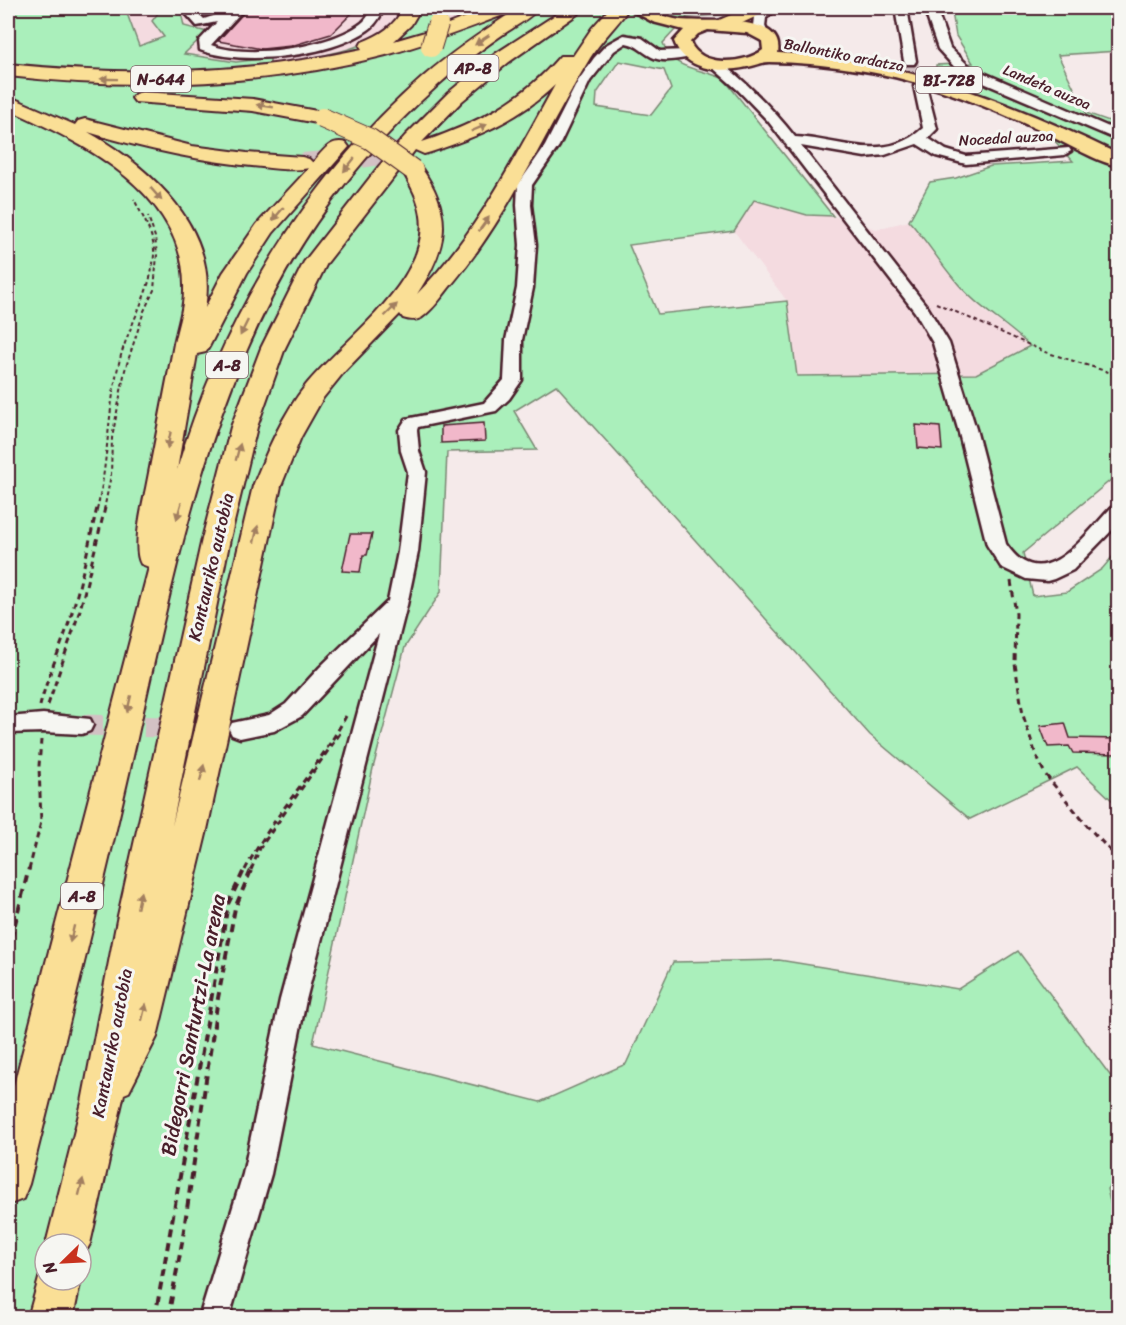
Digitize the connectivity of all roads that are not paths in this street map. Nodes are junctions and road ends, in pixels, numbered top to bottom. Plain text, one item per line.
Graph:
1 (187, 8) edge
2 (232, 8) edge
3 (240, 8) edge
4 (379, 8) edge
5 (412, 8) edge
6 (507, 8) edge
7 (530, 8) edge
8 (555, 8) edge
9 (577, 8) edge
10 (596, 8) edge
11 (624, 8) edge
12 (760, 8) edge
13 (772, 8) edge
14 (902, 8) edge
15 (930, 8) edge
16 (435, 16) edge
17 (723, 25) junction
18 (702, 28) junction
19 (766, 37) junction
20 (684, 47) junction
21 (767, 57) junction
22 (910, 61) tunnel mouth
23 (314, 64) junction
24 (717, 64) junction
25 (749, 64) junction
26 (8, 70) edge
27 (8, 83) edge
28 (920, 86) tunnel mouth
29 (538, 90) junction
30 (8, 101) edge
31 (773, 118) junction
32 (1119, 136) edge
33 (919, 139) junction
34 (791, 141) junction
35 (424, 148) tunnel mouth
36 (1064, 151) dead end
37 (1119, 152) edge
38 (1119, 161) edge
39 (302, 164) tunnel mouth
40 (316, 262) junction
41 (181, 382) junction
42 (289, 437) junction
43 (1119, 513) edge
44 (397, 604) junction
45 (142, 647) junction
46 (8, 725) edge
47 (82, 725) tunnel mouth
48 (240, 729) tunnel mouth
49 (102, 1102) junction
50 (8, 1184) edge
51 (71, 1232) edge
52 (56, 1292) edge
53 (50, 1317) edge
54 (214, 1317) edge

1 - 2 street
3 - 4 street
5 - 23 highway, N-644
6 - 23 highway, N-644
7 -> 45 highway, A-8
8 - 40 highway, AP-8
9 - 40 highway, Kantauriko autobia / A-8
10 - 29 highway
11 - 18 main road, BI-728
11 - 20 main road, BI-728
11 - 29 highway
42 -> 11 highway
12 - 17 highway
13 - 19 street
14 - 22 street
15 - 32 street, Landeta auzoa
16 -> 41 highway, bridge
17 - 18 main road, BI-728
17 - 19 main road, BI-728
18 - 20 main road, BI-728
19 - 21 main road
19 - 37 main road, Ballontiko ardatza / BI-728
20 - 24 main road, BI-728
20 - 44 street
21 - 25 main road, BI-728
21 - 38 main road, Ballontiko ardatza / BI-728
23 -> 26 highway, N-644
24 - 25 main road, BI-728
24 - 31 street
25 - 31 street
42 -> 27 highway, bridge
28 - 33 street
35 -> 29 highway
30 - 39 highway
30 -> 41 highway
31 - 34 street
33 - 34 street
33 - 36 street, Nocedal auzoa
34 - 43 street
49 -> 40 highway, Kantauriko autobia / A-8
41 -> 45 highway
49 -> 42 highway
44 - 48 street
44 - 54 street
45 -> 50 highway, A-8
46 - 47 street
51 -> 49 highway, Kantauriko autobia / A-8
52 - 53 highway

